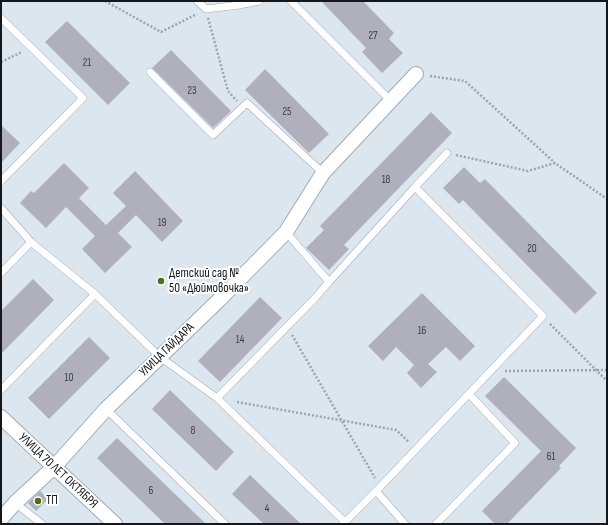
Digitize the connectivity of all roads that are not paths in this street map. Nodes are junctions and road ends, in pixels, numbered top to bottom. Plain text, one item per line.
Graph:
1 (197, 1) edge
2 (259, 1) edge
3 (291, 1) edge
4 (1, 18) edge
5 (150, 72) dead end
6 (416, 74) road end
7 (391, 100) junction
8 (447, 153) road end
9 (323, 173) junction
10 (1, 181) edge
11 (415, 187) junction
12 (1, 208) edge
13 (286, 232) junction
14 (31, 242) junction
15 (1, 273) edge
16 (328, 282) junction
17 (95, 294) junction
18 (160, 358) junction
19 (1, 390) edge
20 (469, 394) junction
21 (217, 398) junction
22 (106, 409) junction
23 (1, 417) edge
24 (54, 467) junction
25 (378, 489) junction
26 (15, 504) junction
27 (1, 519) edge
28 (344, 523) edge
29 (42, 524) edge
30 (115, 524) edge
31 (225, 524) edge
32 (405, 524) edge
33 (436, 524) edge

1 - 2 lane
3 - 7 lane
4 - 10 lane
5 - 9 lane
6 - 7 street, УЛИЦА ГАЙДАРА
7 - 9 street, УЛИЦА ГАЙДАРА
8 - 11 lane
9 - 13 street, УЛИЦА ГАЙДАРА
11 - 16 lane
11 - 20 lane
12 - 14 lane
13 - 16 lane
13 - 18 street, УЛИЦА ГАЙДАРА
14 - 15 lane
14 - 17 lane
16 - 21 lane
17 - 18 lane
17 - 19 lane
18 - 21 lane
18 - 22 street, УЛИЦА ГАЙДАРА
20 - 25 lane
20 - 33 lane
21 - 28 lane
22 - 24 street, УЛИЦА ГАЙДАРА
22 - 31 lane
23 - 24 street, УЛИЦА 70 ЛЕТ ОКТЯБРЯ
24 - 26 street, УЛИЦА ГАЙДАРА
24 - 30 street, УЛИЦА 70 ЛЕТ ОКТЯБРЯ
25 - 28 lane
25 - 32 lane
26 - 27 street, УЛИЦА ГАЙДАРА
26 - 29 lane

